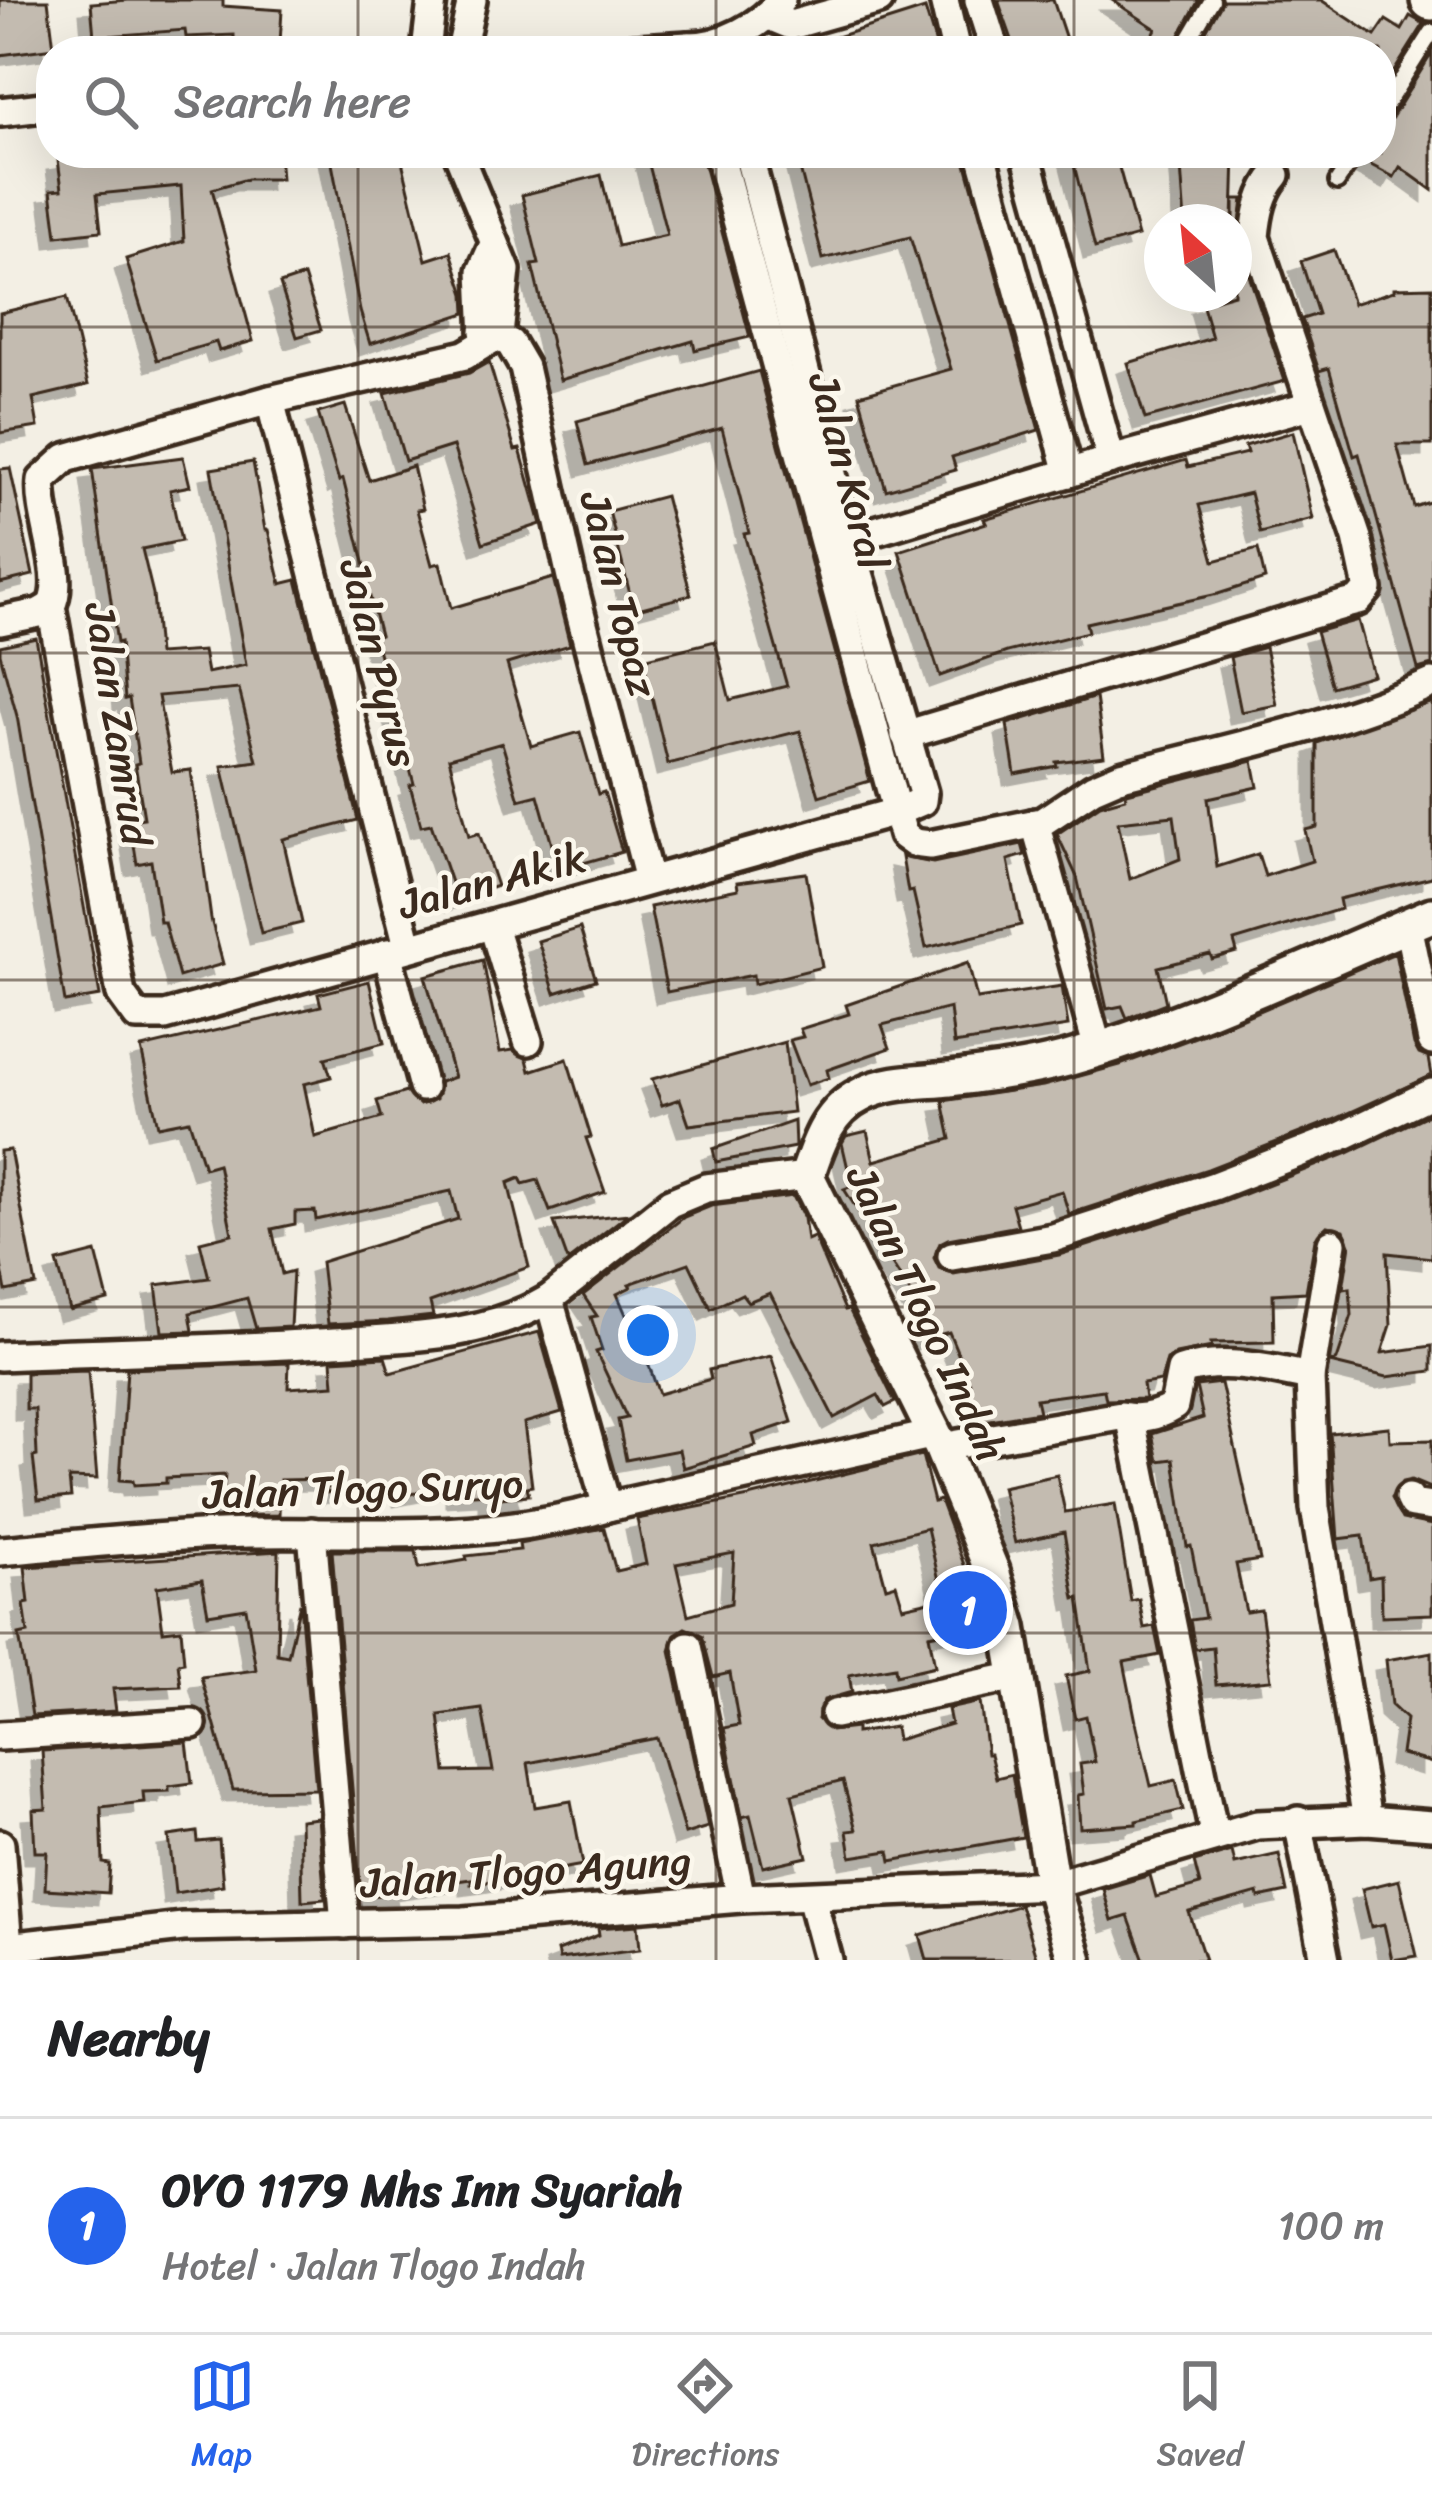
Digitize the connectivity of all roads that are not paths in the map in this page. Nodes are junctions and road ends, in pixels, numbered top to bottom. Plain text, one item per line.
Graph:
1 (432, 0) edge
2 (472, 0) edge
3 (879, 0) edge
4 (944, 0) edge
5 (979, 0) edge
6 (1212, 0) edge
7 (775, 8) edge
8 (1432, 32) edge
9 (428, 36) edge
10 (464, 36) edge
11 (736, 36) edge
12 (952, 36) edge
13 (990, 36) edge
14 (1191, 36) edge
15 (1396, 89) edge
16 (36, 108) edge
17 (0, 112) edge
18 (464, 168) edge
19 (723, 168) edge
20 (752, 168) edge
21 (985, 168) edge
22 (1031, 168) edge
23 (1346, 168) edge
24 (1276, 175) dead end
25 (1337, 182) dead end
26 (1042, 206) junction
27 (1000, 218) junction
28 (490, 337) junction
29 (270, 400) junction
30 (1311, 405) junction
31 (1112, 460) junction
32 (1069, 473) junction
33 (849, 539) junction
34 (51, 606) junction
35 (0, 621) edge
36 (1432, 683) edge
37 (905, 735) junction
38 (896, 812) junction
39 (1035, 823) junction
40 (649, 880) junction
41 (1420, 920) edge
42 (493, 926) junction
43 (397, 949) junction
44 (121, 994) joint
45 (527, 1041) dead end
46 (1432, 1041) edge
47 (1099, 1049) junction
48 (423, 1087) dead end
49 (1432, 1093) edge
50 (807, 1176) junction
51 (1332, 1243) dead end
52 (952, 1256) dead end
53 (550, 1299) junction
54 (0, 1356) edge
55 (1310, 1377) junction
56 (1131, 1420) junction
57 (938, 1441) junction
58 (607, 1507) junction
59 (312, 1532) junction
60 (0, 1551) edge
61 (688, 1646) dead end
62 (1018, 1676) junction
63 (835, 1714) dead end
64 (191, 1724) dead end
65 (0, 1736) edge
66 (1367, 1820) junction
67 (1298, 1821) junction
68 (1432, 1825) edge
69 (1214, 1834) junction
70 (0, 1844) edge
71 (1052, 1885) junction
72 (811, 1895) junction
73 (741, 1898) junction
74 (2, 1912) edge
75 (345, 1924) junction
76 (8, 1954) edge
77 (828, 1960) edge
78 (1075, 1960) edge
79 (1325, 1960) edge

1 - 9 street
2 - 10 street
3 - 7 street
4 - 12 street
5 - 13 street
6 - 14 lane
7 - 11 street
8 - 15 lane
16 - 17 street
18 - 28 street
19 - 38 street, Jalan Koral
20 - 33 street
21 - 27 street
22 - 26 street
23 - 25 lane
24 - 30 street
26 - 27 street
26 - 31 street
27 - 32 street
28 - 29 street
28 - 40 street, Jalan Topaz
29 - 34 street, Jalan Zamrud
29 - 43 street, Jalan Pyrus
30 - 31 street
30 - 37 street
31 - 32 street
32 - 33 street
33 - 37 street
34 - 35 street
34 - 44 street, Jalan Zamrud
36 - 39 street
37 - 38 street
38 - 39 street
38 - 40 street, Jalan Akik
39 - 47 street
40 - 42 street, Jalan Akik
41 - 46 street
41 - 47 street, Jalan Tlogo Indah
42 - 43 street, Jalan Akik
42 - 45 street
43 - 44 street, Jalan Akik
43 - 48 street, Jalan Pyrus
47 - 50 street, Jalan Tlogo Indah
49 - 52 street
50 - 53 street
50 - 57 street, Jalan Tlogo Indah
51 - 55 street
53 - 54 street
53 - 58 street
55 - 56 street
55 - 66 street
56 - 57 street, Jalan Tlogo Suryo
56 - 69 street
57 - 58 street, Jalan Tlogo Suryo
57 - 62 street, Jalan Tlogo Indah
58 - 59 street, Jalan Tlogo Suryo
59 - 60 street, Jalan Tlogo Suryo
59 - 75 street
61 - 73 street
62 - 63 street
62 - 71 street, Jalan Tlogo Indah
64 - 65 street
66 - 67 street, Jalan Tlogo Agung
66 - 68 street, Jalan Tlogo Agung
67 - 69 street, Jalan Tlogo Agung
67 - 79 street
69 - 71 street, Jalan Tlogo Agung
70 - 74 street
71 - 72 street, Jalan Tlogo Agung
71 - 78 street, Jalan Tlogo Indah
72 - 73 street, Jalan Tlogo Agung
72 - 77 street
73 - 75 street, Jalan Tlogo Agung
74 - 76 street
75 - 76 street, Jalan Tlogo Agung

